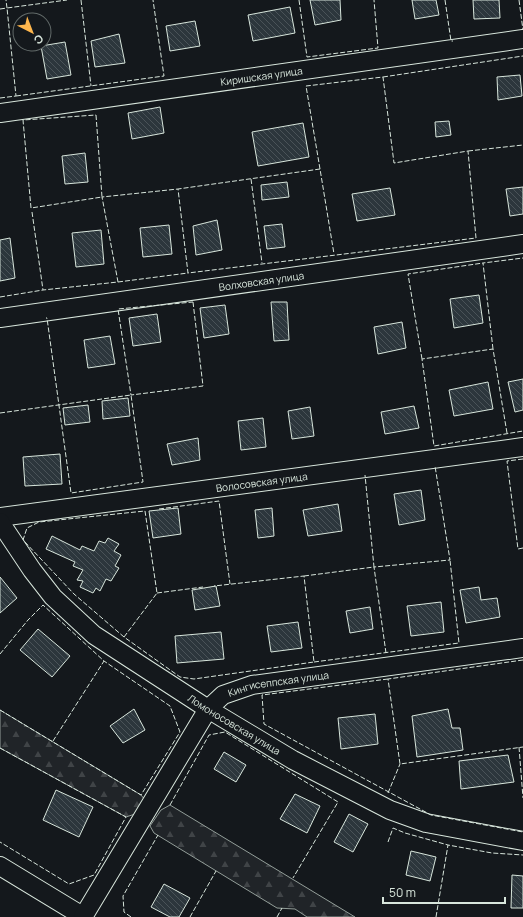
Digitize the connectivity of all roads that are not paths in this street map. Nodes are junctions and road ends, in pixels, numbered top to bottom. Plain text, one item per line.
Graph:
1 (523, 40) edge
2 (0, 112) edge
3 (523, 244) edge
4 (0, 318) edge
5 (523, 447) edge
6 (0, 517) edge
7 (0, 522) edge
8 (523, 648) edge
9 (208, 710) junction
10 (523, 841) edge
11 (0, 866) edge
12 (83, 917) edge

1 - 2 street, Киришская улица
3 - 4 street, Волховская улица
5 - 6 street, Волосовская улица
7 - 9 street, Ломоносовская улица
8 - 9 street, Кингисеппская улица
9 - 10 street, Ломоносовская улица
9 - 12 street, Кингисеппская улица
11 - 12 street

